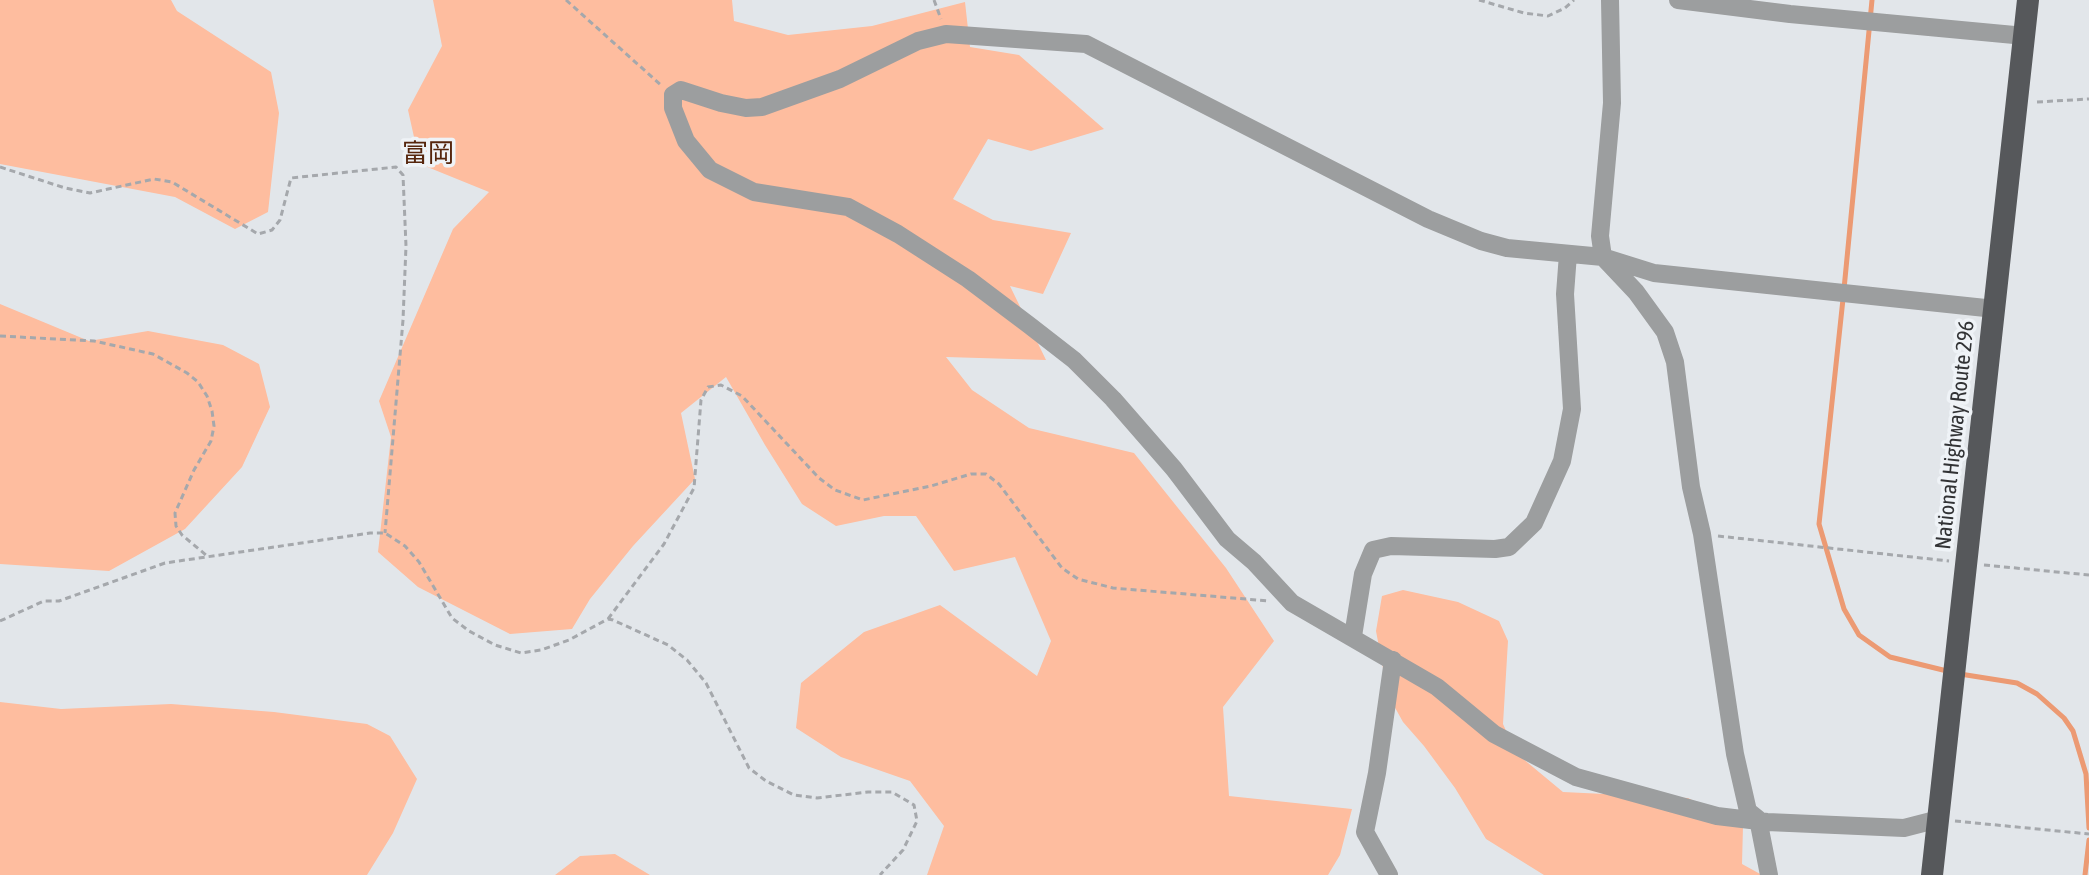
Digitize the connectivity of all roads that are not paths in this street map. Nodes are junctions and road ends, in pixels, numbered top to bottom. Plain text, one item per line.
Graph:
1 (1610, 0) edge
2 (1678, 0) edge
3 (2028, 0) edge
4 (2025, 36) junction
5 (1568, 254) junction
6 (1603, 257) junction
7 (1995, 309) junction
8 (1353, 636) junction
9 (1393, 660) junction
10 (1758, 819) junction
11 (1939, 819) junction
12 (1389, 875) edge
13 (1769, 875) edge
14 (1932, 875) edge

1 - 6 street
2 - 4 street
3 - 4 highway, National Highway Route 296
4 - 7 highway, National Highway Route 296
5 - 6 street
5 - 8 street
5 - 8 street
6 - 7 street
6 - 10 street
7 - 11 highway, National Highway Route 296
8 - 9 street
9 - 10 street
9 - 12 street
10 - 11 street
10 - 13 street
11 - 14 highway, National Highway Route 296

